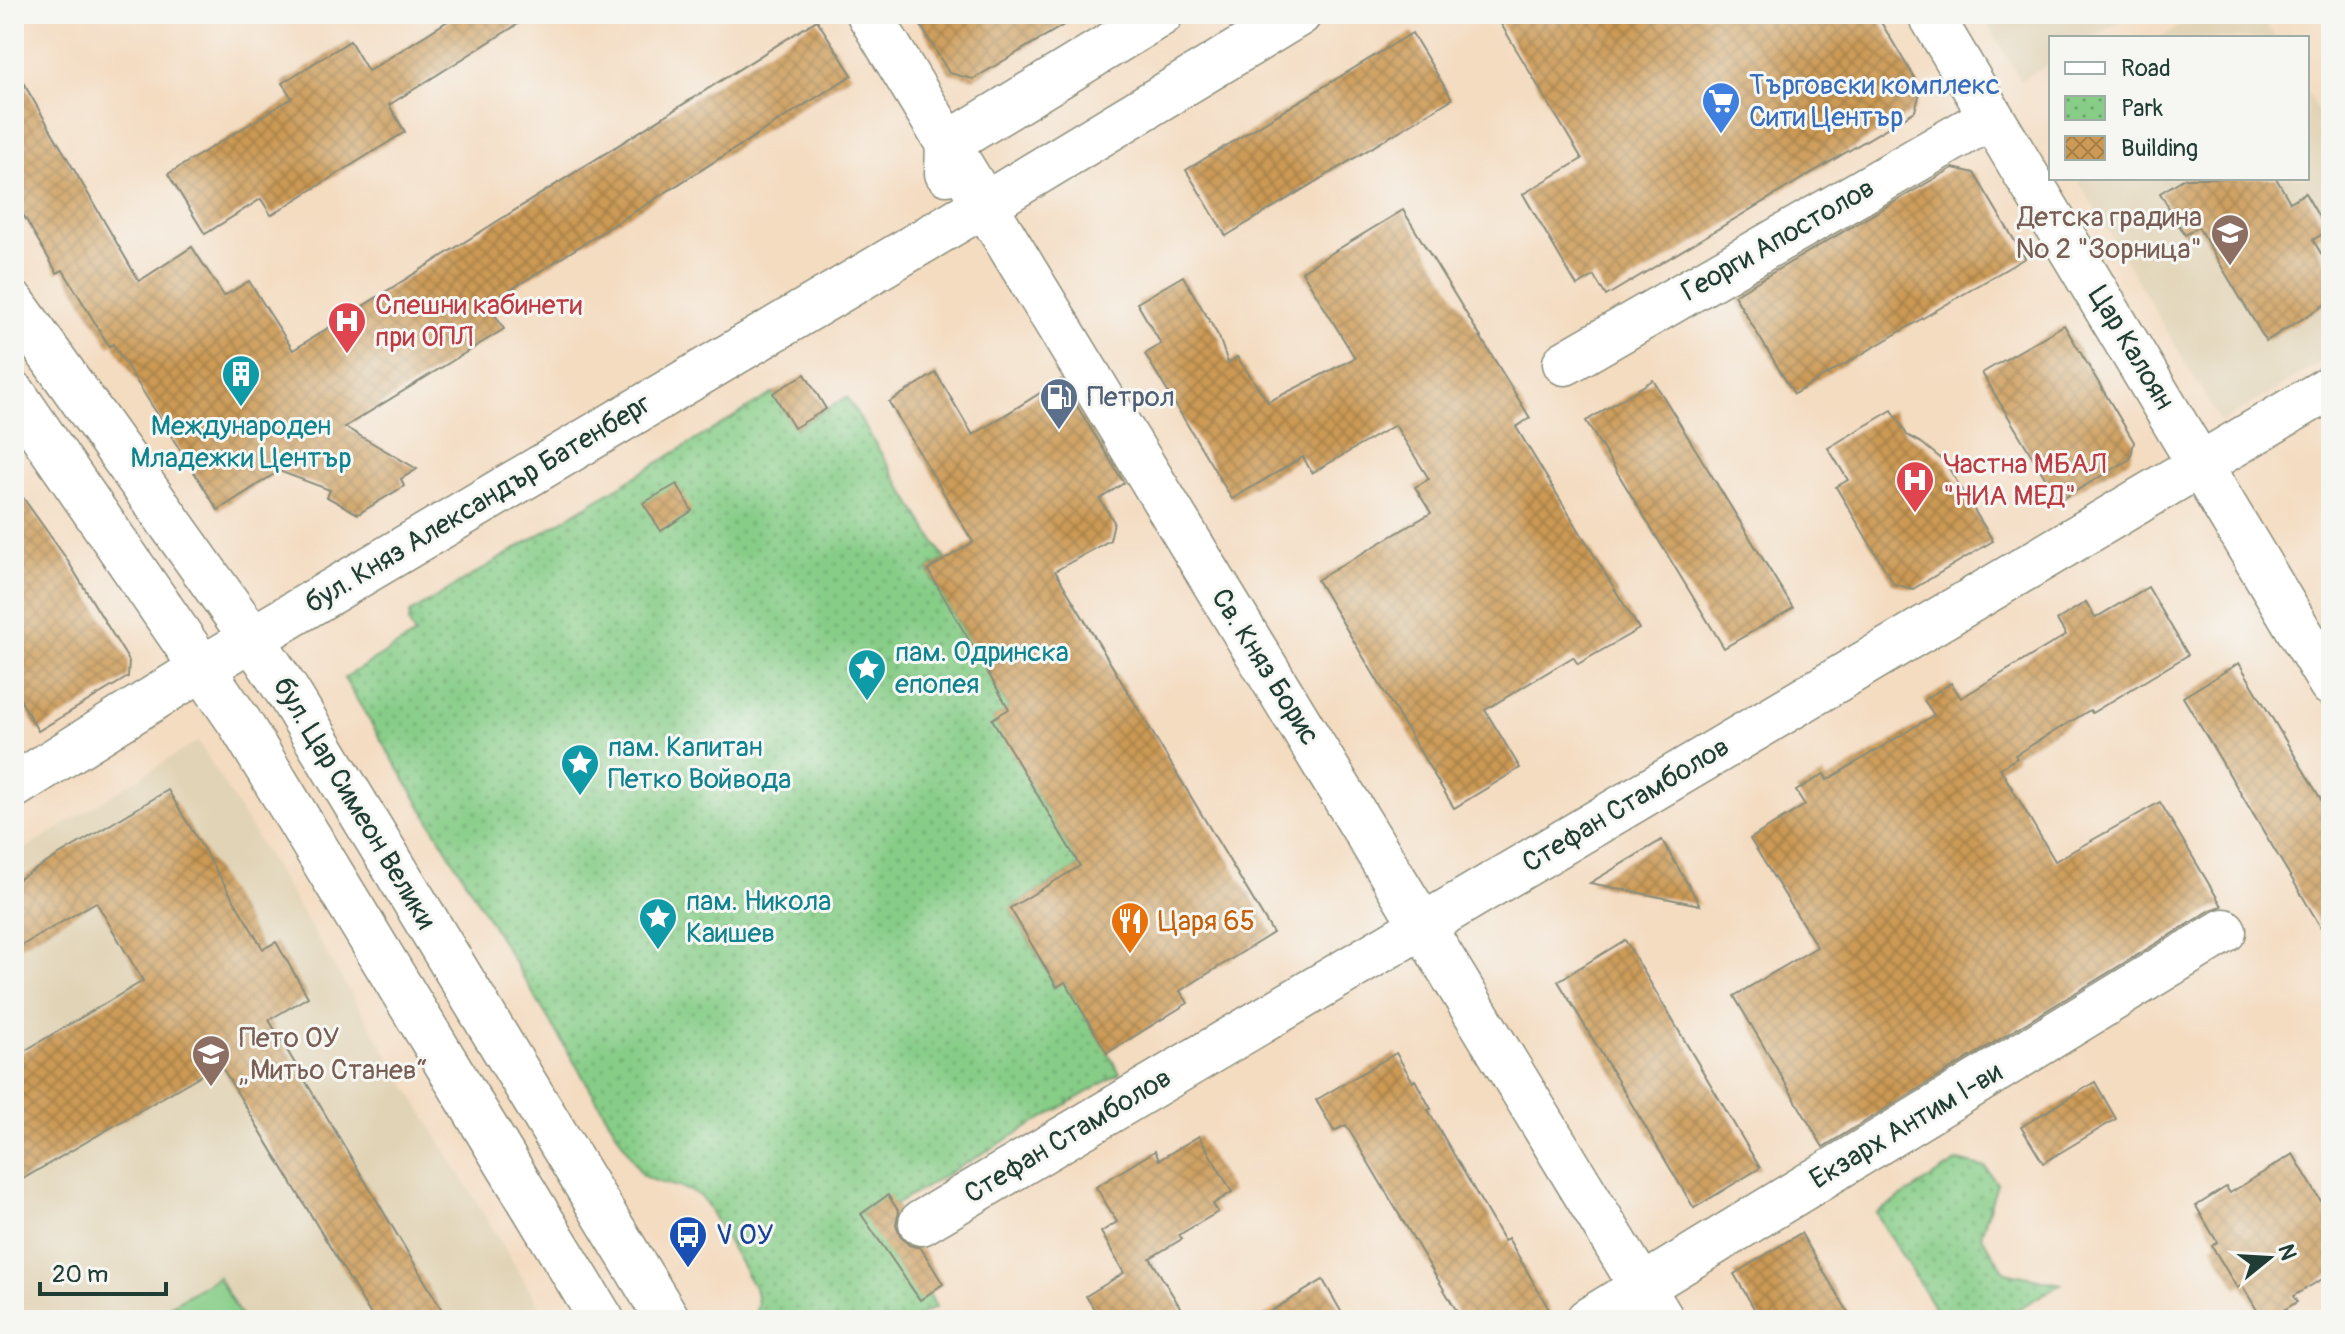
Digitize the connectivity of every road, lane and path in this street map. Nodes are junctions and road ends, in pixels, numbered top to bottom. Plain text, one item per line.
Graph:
1 (869, 14) edge
2 (1161, 14) edge
3 (1299, 14) edge
4 (1930, 14) edge
5 (1991, 117) junction
6 (948, 144) junction
7 (984, 205) junction
8 (945, 227) junction
9 (14, 304) edge
10 (1565, 363) dead end
11 (2331, 387) edge
12 (14, 394) edge
13 (2201, 465) junction
14 (252, 638) junction
15 (204, 667) junction
16 (2331, 684) edge
17 (14, 786) edge
18 (1424, 925) junction
19 (2224, 931) dead end
20 (921, 1223) dead end
21 (1652, 1304) edge
22 (602, 1320) edge
23 (668, 1320) edge
24 (1588, 1320) edge

1 - 6 street, Св. Княз Борис
2 - 6 street
3 - 7 street, бул. Княз Александър Батенберг
4 - 5 street, Цар Калоян
5 - 10 street, Георги Апостолов
5 - 13 street, Цар Калоян
6 - 7 street, Св. Княз Борис
6 - 8 street
7 - 8 street, бул. Княз Александър Батенберг
7 - 18 street, Св. Княз Борис
8 - 14 street, бул. Княз Александър Батенберг
9 - 14 street, бул. Цар Симеон Велики
11 - 13 street, Стефан Стамболов
12 - 15 street, бул. Цар Симеон Велики
13 - 16 street, Цар Калоян
13 - 18 street, Стефан Стамболов
14 - 15 street, бул. Княз Александър Батенберг
14 - 23 street, бул. Цар Симеон Велики
15 - 17 street, бул. Княз Александър Батенберг
15 - 22 street, бул. Цар Симеон Велики
18 - 20 street, Стефан Стамболов
18 - 21 street, Св. Княз Борис
19 - 21 street, Екзарх Антим I-ви
21 - 24 street, Екзарх Антим I-ви

